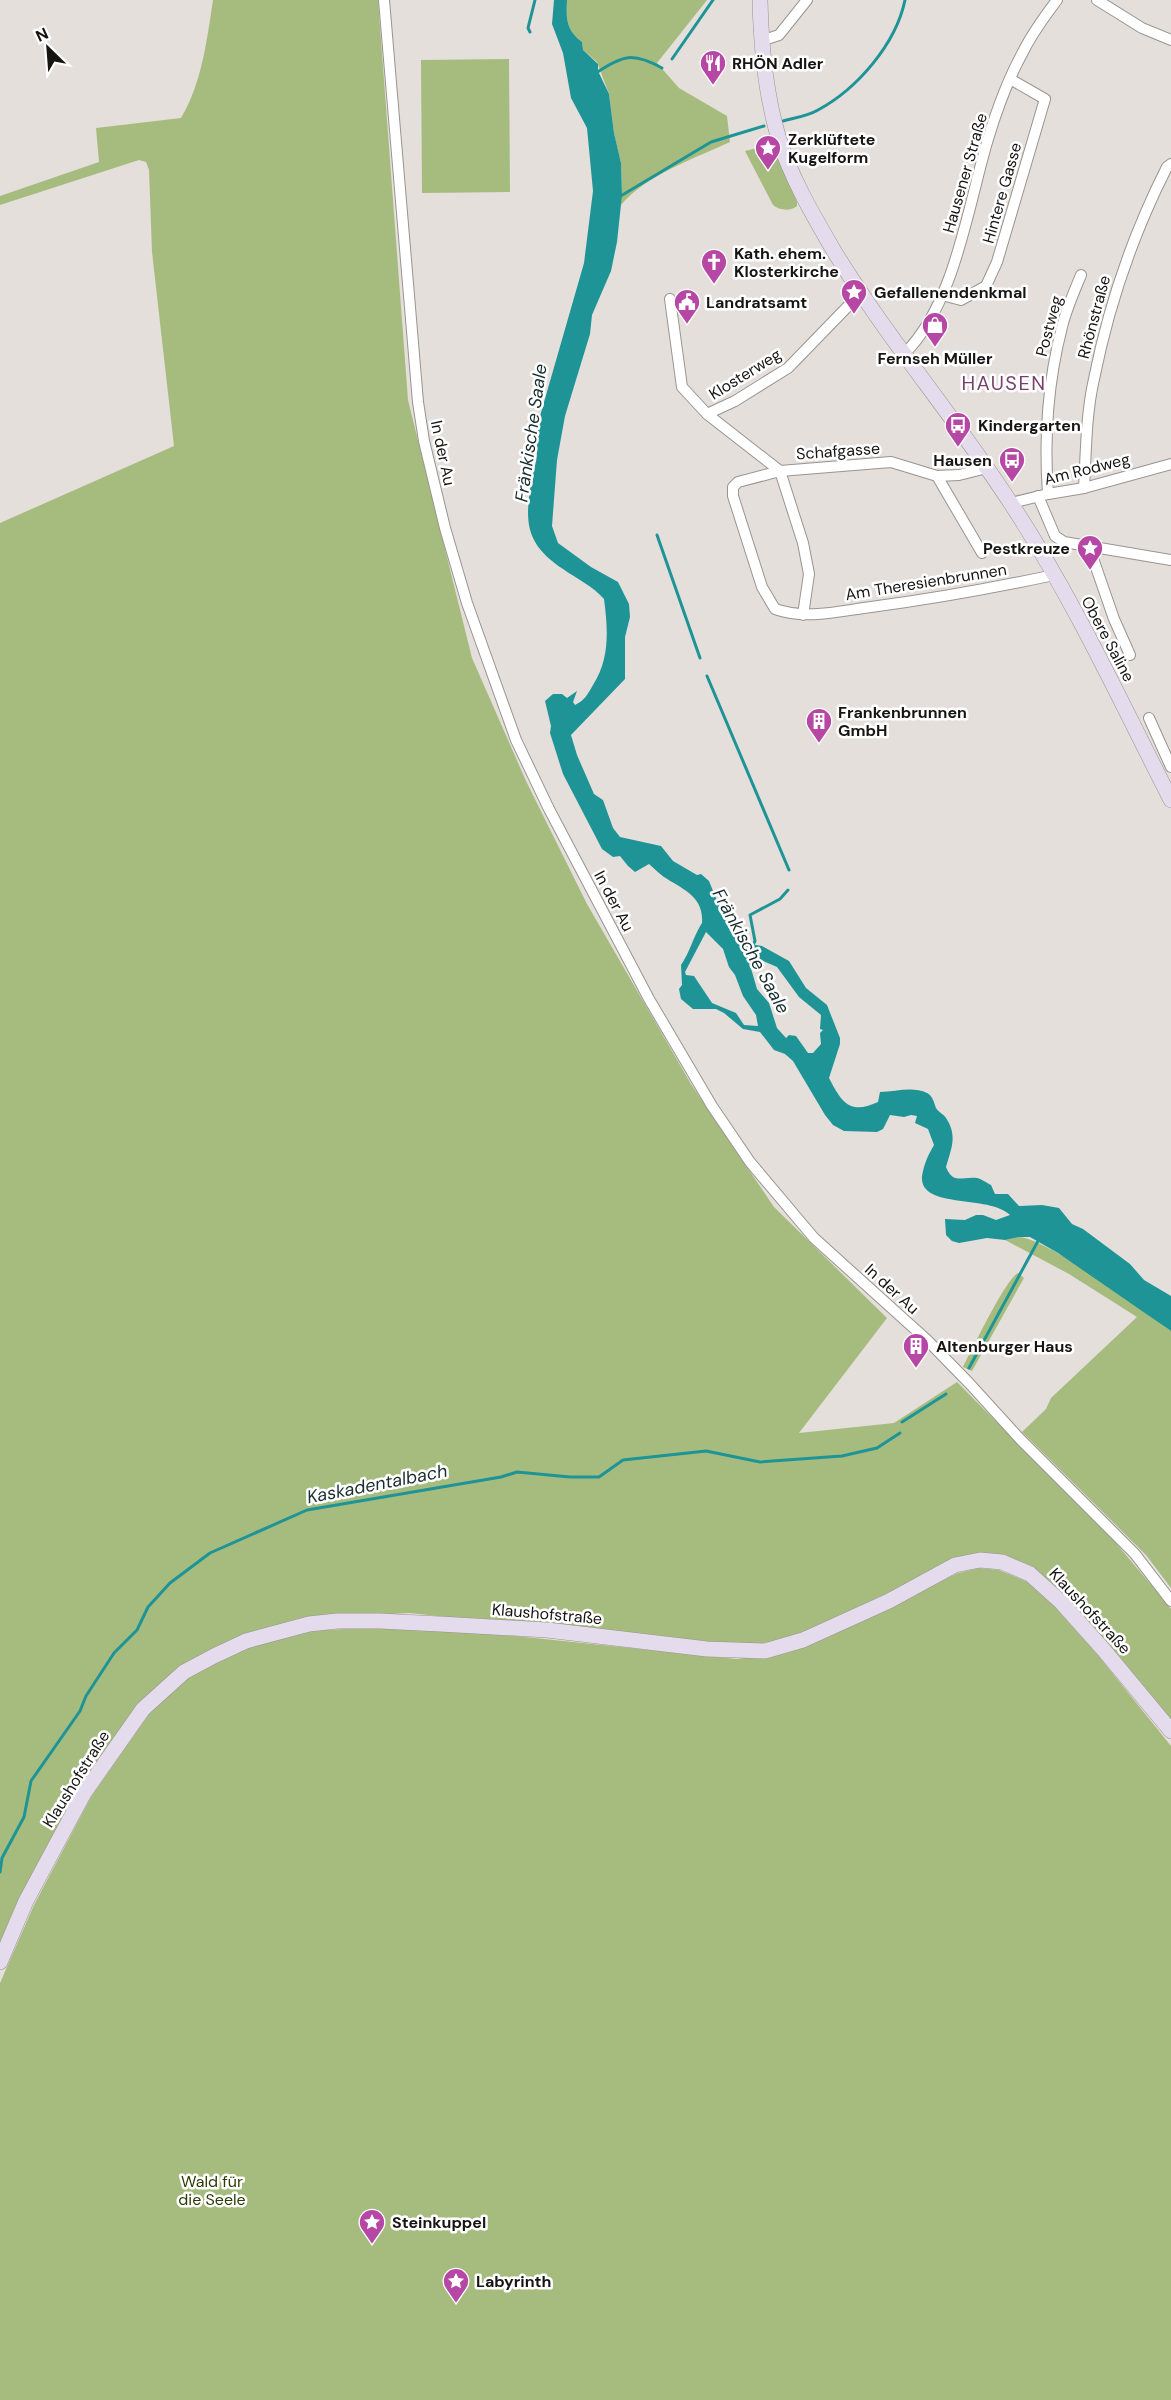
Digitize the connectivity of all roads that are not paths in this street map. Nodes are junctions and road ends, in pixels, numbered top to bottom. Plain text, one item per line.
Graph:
1 (384, 0) edge
2 (760, 0) edge
3 (807, 0) edge
4 (1057, 0) edge
5 (1097, 0) edge
6 (1171, 40) edge
7 (761, 41) junction
8 (1010, 79) junction
9 (1171, 164) edge
10 (1081, 275) dead end
11 (942, 295) junction
12 (862, 297) junction
13 (670, 299) dead end
14 (904, 354) junction
15 (707, 414) junction
16 (1171, 464) edge
17 (987, 468) junction
18 (780, 471) junction
19 (937, 476) junction
20 (1084, 488) junction
21 (1043, 495) junction
22 (1011, 503) junction
23 (1089, 547) junction
24 (982, 553) dead end
25 (1171, 560) edge
26 (1054, 575) junction
27 (803, 615) junction
28 (1130, 655) dead end
29 (1149, 718) dead end
30 (1171, 767) edge
31 (1171, 800) edge
32 (1171, 1601) edge
33 (1171, 1731) edge
34 (0, 1962) edge

1 - 32 street, In der Au
2 - 7 main road, Obere Saline
3 - 7 street
4 - 8 street, Hausener Straße
5 - 6 street
7 - 12 main road, Obere Saline
8 - 11 street, Hausener Straße
8 - 11 street, Hintere Gasse
9 - 20 street, Rhönstraße
10 - 21 street, Postweg
11 - 14 street, Hausener Straße
12 - 14 main road, Obere Saline
12 - 15 street, Klosterweg
13 - 15 street, Klosterweg
14 - 17 main road, Obere Saline
15 - 18 street, Schafgasse
16 - 20 street, Am Rodweg
17 - 19 street, Schafgasse
17 - 22 main road, Obere Saline
18 - 19 street, Schafgasse
18 - 27 street
18 - 27 street, Am Theresienbrunnen
19 - 24 street
20 - 21 street, Am Rodweg
21 - 22 street, Am Rodweg
21 - 23 street, Postweg
22 - 26 main road, Obere Saline
23 - 25 street, Postweg
23 - 28 street, Obere Saline
26 - 27 street, Am Theresienbrunnen
26 - 31 main road, Obere Saline
29 - 30 street
33 - 34 main road, Klaushofstraße

